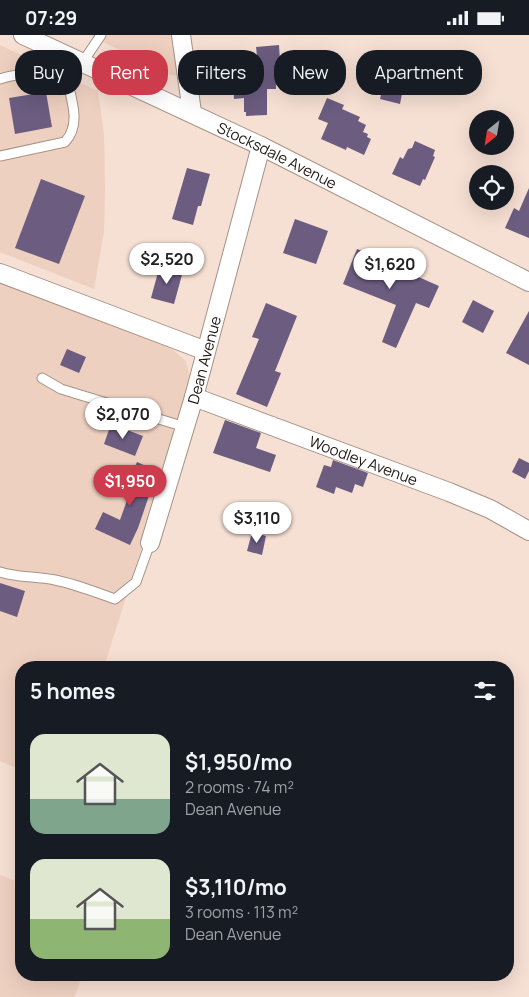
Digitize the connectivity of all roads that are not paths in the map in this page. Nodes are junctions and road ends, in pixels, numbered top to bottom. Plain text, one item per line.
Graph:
1 (23, 35) edge
2 (101, 35) edge
3 (181, 35) edge
4 (56, 50) edge
5 (82, 62) joint
6 (15, 75) edge
7 (0, 79) edge
8 (70, 95) edge
9 (192, 112) junction
10 (261, 146) junction
11 (0, 153) edge
12 (0, 273) edge
13 (529, 282) edge
14 (206, 351) junction
15 (42, 378) dead end
16 (194, 397) junction
17 (185, 427) junction
18 (529, 531) edge
19 (150, 543) joint
20 (0, 572) edge

1 - 4 street, Stocksdale Avenue
2 - 5 lane
3 - 9 street
5 - 9 street, Stocksdale Avenue
6 - 7 lane
8 - 11 lane
9 - 10 street, Stocksdale Avenue
10 - 13 street, Stocksdale Avenue
10 - 14 street, Dean Avenue
12 - 14 street
14 - 16 street, Dean Avenue
15 - 17 lane
16 - 17 street, Dean Avenue
16 - 18 street, Woodley Avenue
17 - 19 street, Dean Avenue
19 - 20 lane

